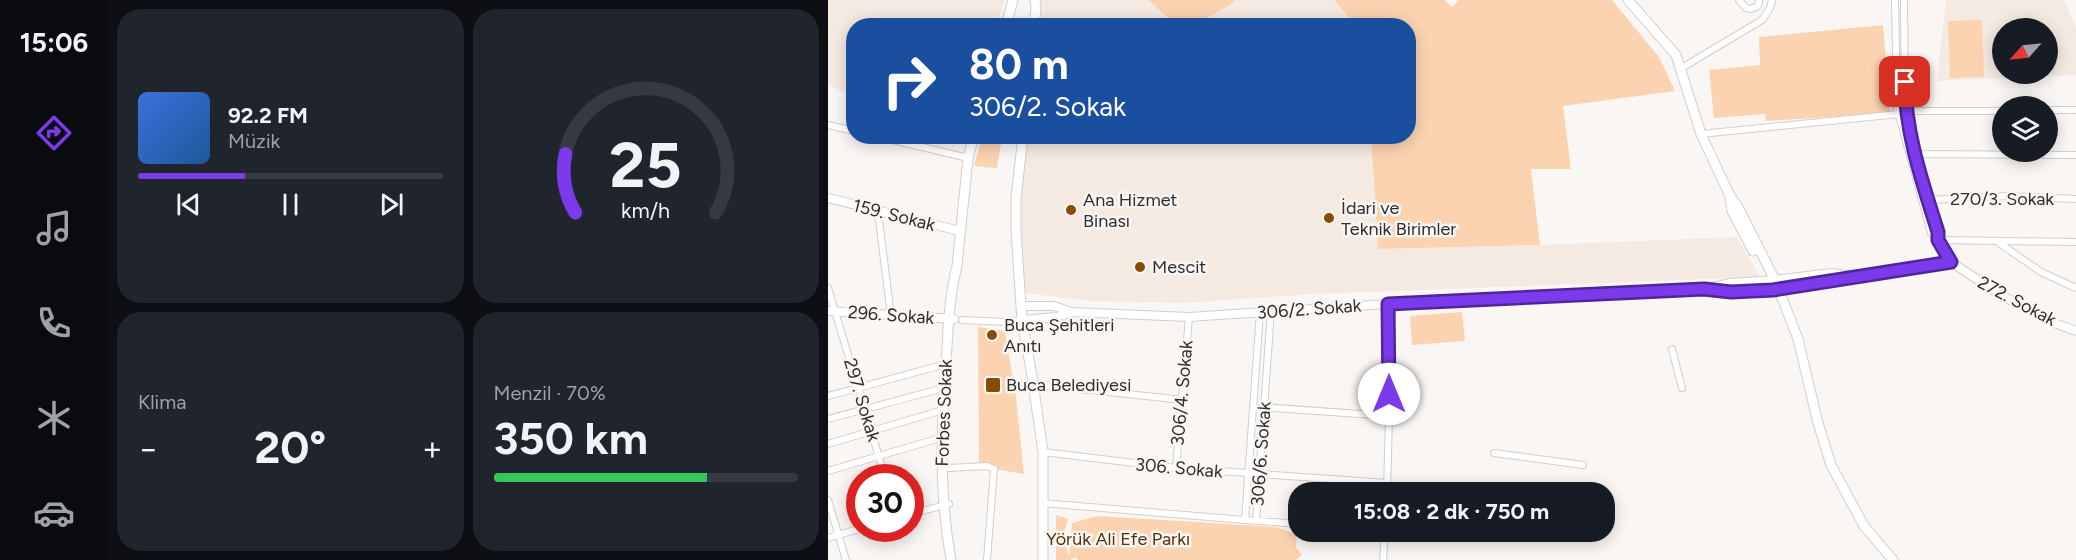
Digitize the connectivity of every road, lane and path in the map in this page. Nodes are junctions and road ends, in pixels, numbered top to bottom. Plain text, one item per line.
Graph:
1 (1013, 0) edge
2 (1035, 0) edge
3 (1628, 0) edge
4 (1739, 0) edge
5 (1759, 0) edge
6 (1772, 0) edge
7 (1895, 0) edge
8 (1904, 0) edge
9 (1008, 18) edge
10 (1035, 18) edge
11 (1680, 69) junction
12 (2058, 110) edge
13 (2076, 110) edge
14 (1992, 111) edge
15 (1907, 113) junction
16 (1899, 114) junction
17 (828, 125) edge
18 (846, 129) edge
19 (1701, 134) junction
20 (909, 144) edge
21 (972, 144) edge
22 (1022, 144) edge
23 (1915, 154) junction
24 (2076, 155) edge
25 (968, 158) junction
26 (828, 198) edge
27 (2076, 199) edge
28 (1928, 200) junction
29 (878, 212) junction
30 (960, 231) junction
31 (1938, 240) junction
32 (1998, 242) junction
33 (2076, 242) edge
34 (1951, 262) junction
35 (1774, 285) junction
36 (828, 288) edge
37 (2076, 288) edge
38 (1388, 304) junction
39 (1021, 306) junction
40 (832, 311) edge
41 (1071, 312) junction
42 (1260, 312) junction
43 (1271, 312) junction
44 (891, 316) junction
45 (1189, 317) junction
46 (955, 319) junction
47 (1022, 320) junction
48 (2076, 331) edge
49 (1672, 349) dead end
50 (946, 364) junction
51 (1034, 384) junction
52 (858, 387) junction
53 (944, 388) junction
54 (1682, 388) dead end
55 (828, 396) edge
56 (1183, 400) junction
57 (1254, 406) junction
58 (1264, 407) junction
59 (864, 409) junction
60 (943, 410) junction
61 (1389, 416) junction
62 (828, 419) edge
63 (871, 431) junction
64 (945, 437) junction
65 (828, 444) edge
66 (1043, 452) junction
67 (1494, 453) dead end
68 (878, 455) junction
69 (881, 464) edge
70 (1583, 465) dead end
71 (948, 468) junction
72 (1176, 468) junction
73 (828, 471) edge
74 (1249, 474) junction
75 (1259, 475) junction
76 (1372, 482) edge
77 (1388, 482) edge
78 (828, 500) edge
79 (1042, 503) junction
80 (946, 505) junction
81 (924, 510) edge
82 (1245, 520) junction
83 (1256, 521) junction
84 (1288, 523) edge
85 (846, 533) edge
86 (838, 535) junction
87 (828, 538) edge
88 (1385, 542) edge
89 (846, 560) edge
90 (951, 560) edge
91 (957, 560) edge
92 (987, 560) edge
93 (1043, 560) edge
94 (1383, 560) edge
95 (1893, 560) edge

1 - 9 main road
2 - 10 main road
3 - 11 main road
4 - 5 street
6 - 11 street
7 - 16 street, 272. Sokak
8 - 15 street, 272. Sokak
11 - 19 main road
12 - 13 street
14 - 15 street
15 - 16 street
15 - 23 street, 272. Sokak
16 - 19 street
16 - 31 street, 272. Sokak
17 - 18 street
19 - 35 main road
20 - 25 street
21 - 25 main road, Forbes Sokak
22 - 39 main road
23 - 24 street
23 - 28 street, 272. Sokak
25 - 30 main road, Forbes Sokak
26 - 29 street, 159. Sokak
27 - 28 street, 270/3. Sokak
28 - 31 street, 272. Sokak
29 - 30 street, 159. Sokak
29 - 44 street
30 - 46 main road, Forbes Sokak
31 - 32 street
31 - 34 street, 272. Sokak
32 - 33 street
32 - 37 street
34 - 35 street, 306/2. Sokak
34 - 48 street, 272. Sokak
35 - 38 street, 306/2. Sokak
35 - 95 main road
36 - 40 street, 297. Sokak
38 - 43 street, 306/2. Sokak
38 - 61 street
39 - 41 street
39 - 47 main road
40 - 44 street, 296. Sokak
40 - 52 street, 297. Sokak
41 - 45 street, 306/2. Sokak
41 - 47 street, 306/2. Sokak
42 - 43 street, 306/2. Sokak
42 - 45 street, 306/2. Sokak
42 - 57 street, 306/6. Sokak
43 - 58 street, 306/6. Sokak
44 - 46 street, 296. Sokak
45 - 56 street, 306/4. Sokak
46 - 47 street
46 - 50 main road, Forbes Sokak
46 - 64 main road, Forbes Sokak
47 - 51 main road
49 - 54 street
50 - 52 street
50 - 53 main road, Forbes Sokak
51 - 56 street
51 - 66 main road
52 - 55 street
52 - 59 street, 297. Sokak
53 - 59 street
53 - 60 main road, Forbes Sokak
56 - 72 street, 306/4. Sokak
57 - 58 street
57 - 74 street, 306/6. Sokak
58 - 61 street
58 - 75 street, 306/6. Sokak
59 - 62 street
59 - 63 street, 297. Sokak
60 - 63 street
60 - 64 main road, Forbes Sokak
61 - 77 street
63 - 65 street
63 - 68 street, 297. Sokak
64 - 68 street
64 - 71 main road, Forbes Sokak
64 - 80 main road, Forbes Sokak
66 - 72 street, 306. Sokak
66 - 79 main road
67 - 70 street
68 - 69 street, 297. Sokak
68 - 73 street
71 - 80 main road, Forbes Sokak
71 - 92 street
72 - 74 street, 306. Sokak
74 - 75 street, 306. Sokak
74 - 82 street, 306/6. Sokak
75 - 76 street, 306. Sokak
75 - 83 street, 306/6. Sokak
78 - 86 street
79 - 82 street
79 - 93 main road
80 - 81 street
80 - 90 main road, Forbes Sokak
80 - 91 main road, Forbes Sokak
82 - 83 street, 306/6. Sokak
83 - 84 street
85 - 86 street
86 - 87 street
86 - 89 street
88 - 94 street

